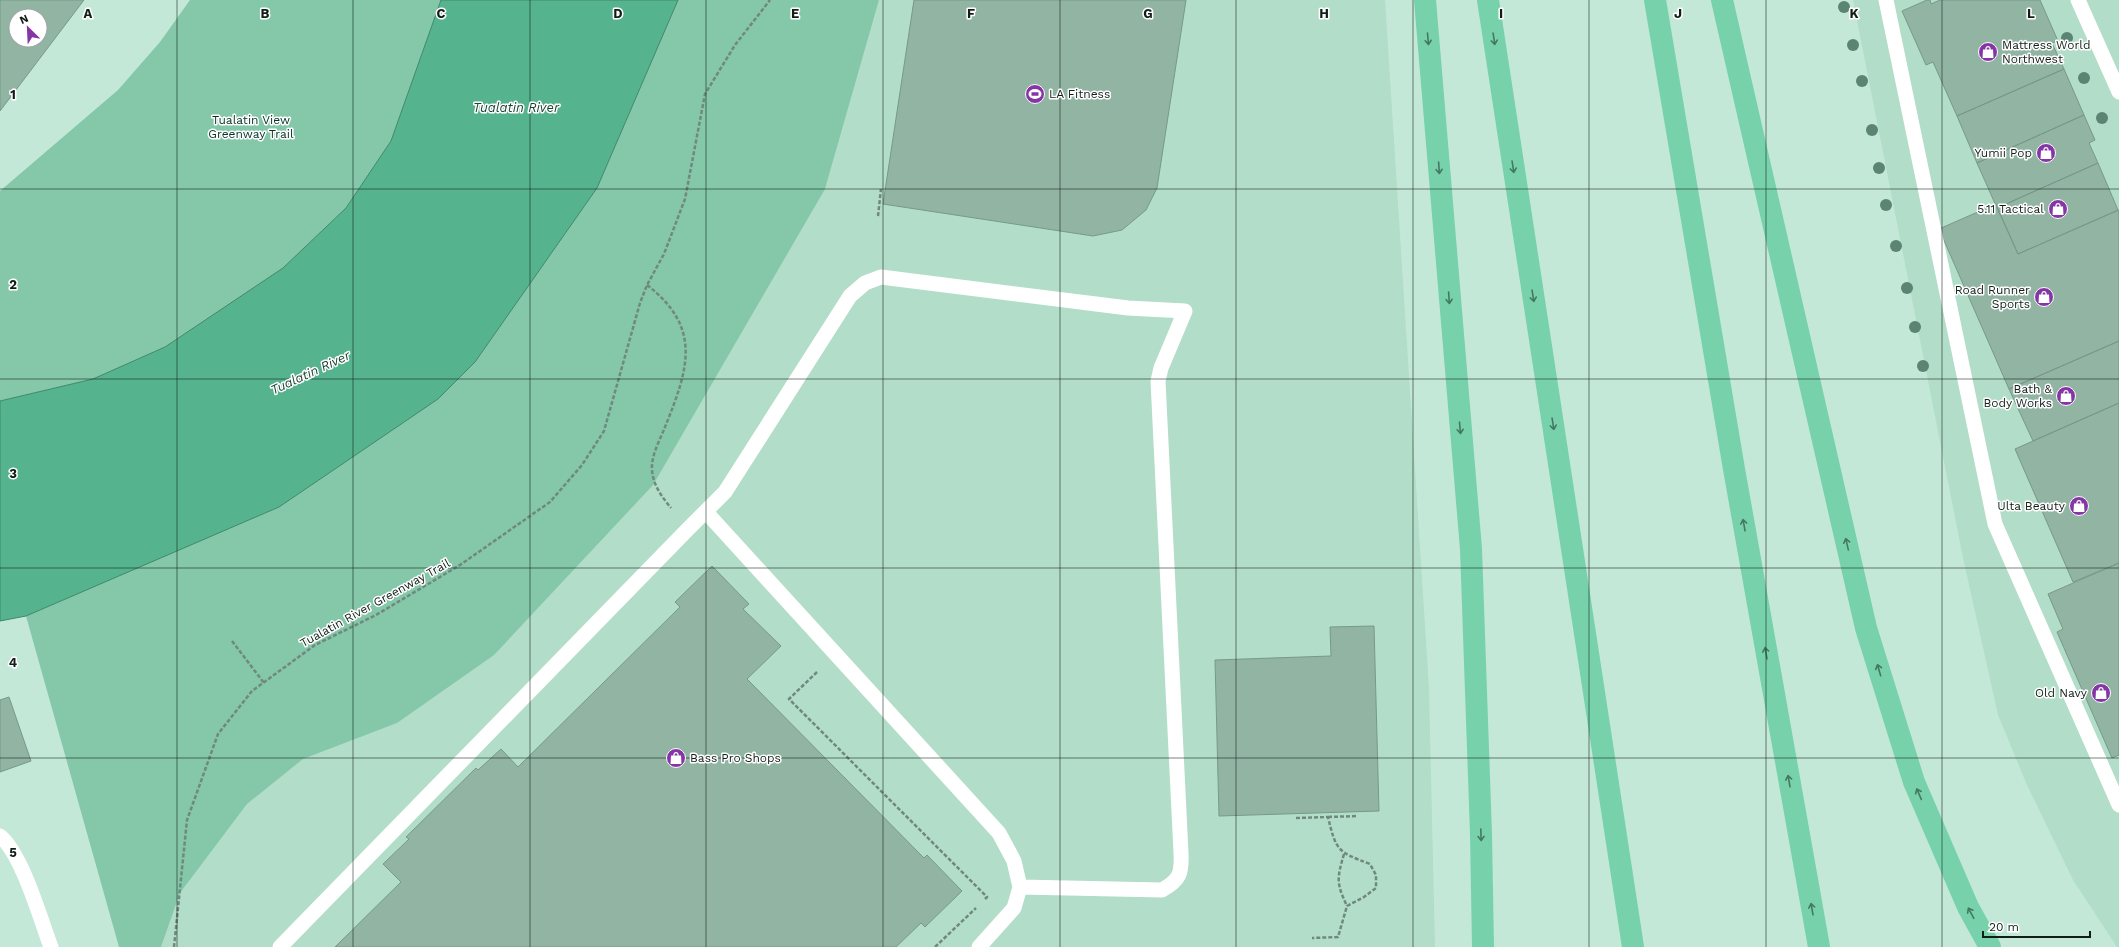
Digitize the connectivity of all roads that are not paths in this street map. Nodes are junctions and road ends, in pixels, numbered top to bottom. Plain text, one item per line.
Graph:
1 (1425, 0) edge
2 (1488, 0) edge
3 (1655, 0) edge
4 (1722, 0) edge
5 (1886, 0) edge
6 (2078, 0) edge
7 (2119, 92) edge
8 (706, 512) junction
9 (2119, 805) edge
10 (0, 836) edge
11 (1020, 887) junction
12 (51, 947) edge
13 (280, 947) edge
14 (979, 947) edge
15 (1483, 947) edge
16 (1633, 947) edge
17 (1819, 947) edge
18 (1990, 947) edge

1 -> 15 highway
2 -> 16 highway
17 -> 3 highway
18 -> 4 highway
5 - 9 lane
6 - 7 lane
8 - 11 lane
8 - 11 lane
8 - 13 lane
10 - 12 lane
11 - 14 lane

